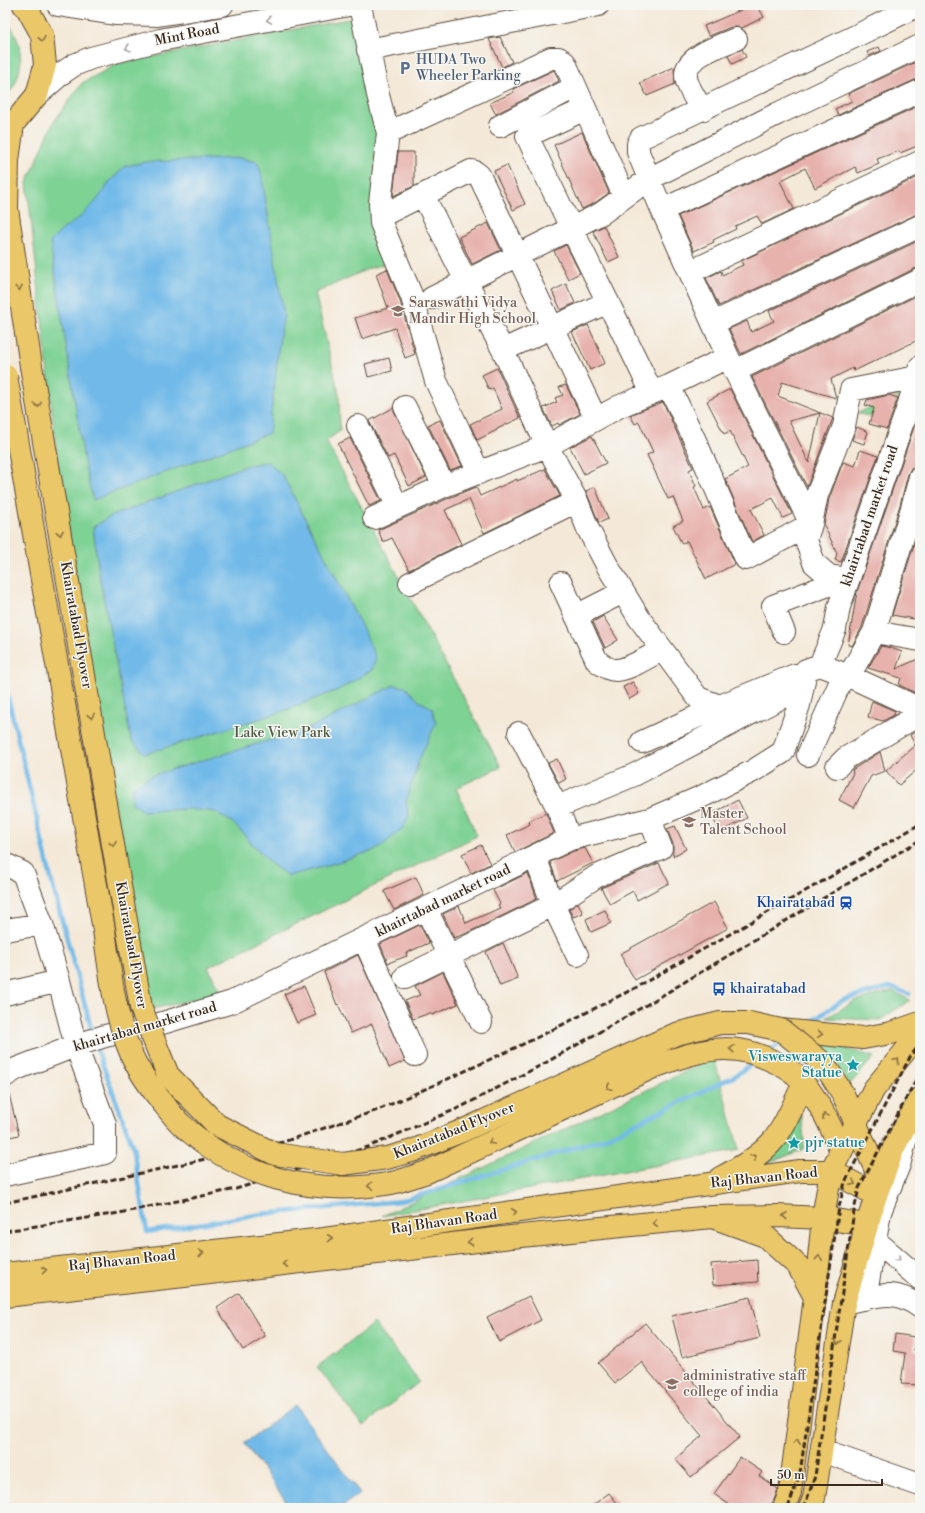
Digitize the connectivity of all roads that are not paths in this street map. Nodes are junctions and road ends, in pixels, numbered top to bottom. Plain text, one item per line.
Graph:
1 (24, 5) edge
2 (58, 5) edge
3 (222, 5) edge
4 (349, 5) edge
5 (360, 5) edge
6 (598, 5) edge
7 (919, 5) edge
8 (158, 15) junction
9 (736, 39) dead end
10 (160, 40) junction
11 (920, 46) edge
12 (368, 50) junction
13 (575, 87) junction
14 (920, 91) edge
15 (37, 95) junction
16 (585, 110) junction
17 (702, 110) junction
18 (9, 126) edge
19 (500, 126) dead end
20 (388, 133) junction
21 (920, 162) edge
22 (649, 178) junction
23 (423, 195) junction
24 (624, 196) junction
25 (662, 210) junction
26 (381, 216) junction
27 (920, 226) edge
28 (571, 229) junction
29 (517, 256) junction
30 (690, 272) junction
31 (920, 280) edge
32 (466, 281) junction
33 (432, 298) dead end
34 (608, 302) junction
35 (713, 323) junction
36 (552, 327) junction
37 (503, 350) junction
38 (731, 364) junction
39 (918, 372) edge
40 (6, 373) edge
41 (660, 389) junction
42 (405, 407) dead end
43 (596, 418) junction
44 (358, 426) dead end
45 (547, 446) junction
46 (479, 472) junction
47 (920, 477) edge
48 (444, 486) junction
49 (577, 501) junction
50 (398, 507) junction
51 (374, 518) dead end
52 (811, 524) junction
53 (846, 579) junction
54 (410, 583) dead end
55 (560, 583) dead end
56 (623, 592) junction
57 (576, 616) junction
58 (784, 632) dead end
59 (874, 632) junction
60 (920, 640) edge
61 (661, 650) junction
62 (809, 674) junction
63 (847, 675) junction
64 (720, 706) junction
65 (920, 709) edge
66 (920, 714) edge
67 (519, 733) dead end
68 (642, 742) dead end
69 (808, 755) dead end
70 (837, 767) dead end
71 (557, 807) junction
72 (650, 819) junction
73 (570, 839) junction
74 (535, 857) junction
75 (5, 864) edge
76 (554, 905) junction
77 (426, 909) junction
78 (42, 924) junction
79 (5, 930) edge
80 (364, 939) junction
81 (576, 955) dead end
82 (449, 956) junction
83 (405, 977) dead end
84 (59, 981) junction
85 (5, 994) edge
86 (481, 1022) dead end
87 (920, 1023) edge
88 (781, 1030) junction
89 (920, 1033) edge
90 (78, 1045) junction
91 (415, 1055) dead end
92 (5, 1076) edge
93 (799, 1078) junction
94 (918, 1102) edge
95 (855, 1123) junction
96 (841, 1151) junction
97 (831, 1172) junction
98 (5, 1175) edge
99 (709, 1184) junction
100 (879, 1188) junction
101 (712, 1217) junction
102 (824, 1218) junction
103 (871, 1232) junction
104 (5, 1274) edge
105 (920, 1279) edge
106 (5, 1296) edge
107 (815, 1297) junction
108 (865, 1298) junction
109 (844, 1303) junction
110 (920, 1306) edge
111 (822, 1451) junction
112 (920, 1485) edge
113 (784, 1508) edge
114 (810, 1508) edge

1 -> 15 main road
2 - 8 street, Mint Road
3 - 8 street, Mint Road
4 -> 10 street, Mint Road
5 - 12 street
6 - 12 street
7 - 17 street
8 - 10 street
9 - 17 street
10 -> 15 street, Mint Road
11 - 22 street
12 - 20 street
13 - 16 street
13 - 19 street
13 - 20 street
14 - 25 street
15 - 18 main road
16 - 24 street
16 - 28 street
17 - 22 street
18 -> 88 main road, Khairatabad Flyover, bridge
20 - 26 street
21 - 30 street
22 - 24 street
22 - 25 street
23 - 26 street
23 - 29 street
23 - 32 street
24 - 28 street
25 - 30 street
26 - 46 street
27 - 35 street
28 - 29 street
28 - 34 street
29 - 32 street
29 - 36 street
30 - 35 street
31 - 38 street
32 - 33 street
32 - 37 street
34 - 36 street
34 - 41 street
35 - 38 street
36 - 37 street
36 - 43 street
37 - 45 street
38 - 41 street
38 - 52 street
39 - 52 street
39 - 53 street, khairtabad market road
93 -> 40 main road, Khairatabad Flyover, bridge
41 - 43 street
41 - 52 street
42 - 48 street
43 - 45 street
44 - 50 street
45 - 46 street
45 - 49 street
46 - 48 street
47 - 59 street
48 - 50 street
49 - 54 street
49 - 56 street
50 - 51 street
52 - 53 street
53 - 58 street
53 - 62 street, khairtabad market road
55 - 57 street
56 - 57 street
56 - 61 street
57 - 61 street
59 - 60 street
59 - 63 street
61 - 64 street
62 - 63 street
62 - 64 street
62 - 71 street
62 - 72 street, khairtabad market road
63 - 65 street
63 - 69 street
64 - 68 street
66 - 70 street
67 - 71 street
71 - 73 street
72 - 73 street, khairtabad market road
72 - 76 street
73 - 74 street, khairtabad market road
74 - 76 street
74 - 77 street, khairtabad market road
75 - 78 street
76 - 81 street
76 - 82 street
77 - 80 street, khairtabad market road
77 - 82 street
78 - 79 street
78 - 84 street
80 - 90 street, khairtabad market road
80 - 91 street
82 - 83 street
82 - 86 street
84 - 85 street
84 - 90 street
88 -> 87 main road
88 - 95 main road, Khairatabad Flyover, bridge
95 -> 89 main road
90 - 92 street, khairtabad market road
90 - 98 street
96 -> 93 main road, Khairatabad Flyover
99 -> 93 main road
94 - 100 main road
94 - 103 street
95 - 96 main road
95 - 100 main road, Khairatabad Flyover
96 - 97 main road
97 - 99 main road, Raj Bhavan Road
97 -> 100 main road, Raj Bhavan Road
97 - 102 main road
104 -> 99 main road, Raj Bhavan Road
100 - 103 main road
102 -> 101 main road, Raj Bhavan Road
101 -> 106 main road, Raj Bhavan Road
101 - 107 main road
102 - 103 main road, Raj Bhavan Road
107 -> 102 main road
103 -> 105 street
103 - 108 street
103 - 109 main road
113 -> 107 main road
108 - 109 street
108 - 110 street
109 -> 111 main road
111 - 112 street
111 - 114 main road

